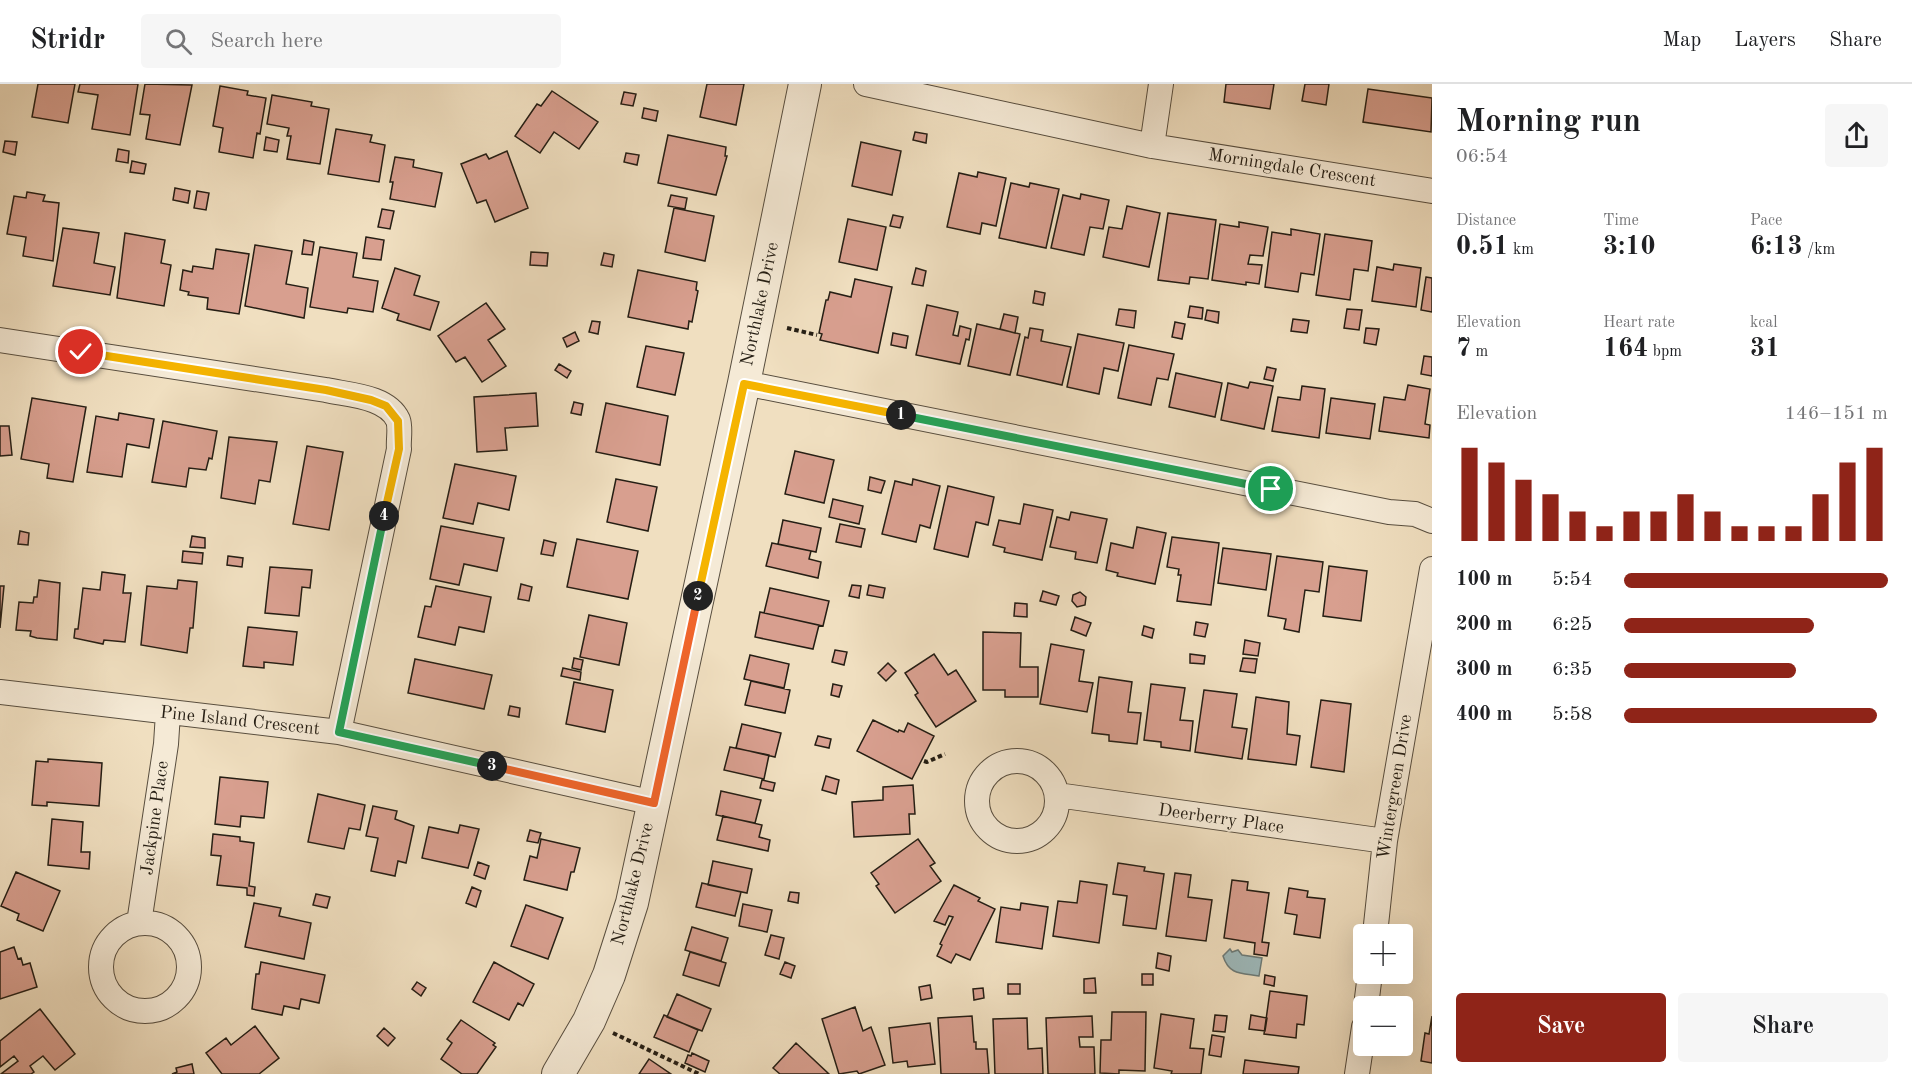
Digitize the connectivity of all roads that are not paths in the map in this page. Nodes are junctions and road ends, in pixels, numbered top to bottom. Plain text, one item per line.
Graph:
1 (805, 84) edge
2 (866, 84) edge
3 (1161, 84) edge
4 (1152, 146) junction
5 (1432, 191) edge
6 (0, 340) edge
7 (744, 384) junction
8 (1432, 521) edge
9 (1432, 569) edge
10 (0, 692) edge
11 (168, 713) junction
12 (339, 732) junction
13 (1056, 795) dead end
14 (654, 803) junction
15 (1385, 841) junction
16 (139, 923) dead end
17 (1376, 924) edge
18 (1360, 1056) edge
19 (558, 1074) edge
20 (1357, 1074) edge

1 - 7 street, Northlake Drive
2 - 4 street, Morningdale Crescent
3 - 4 street
4 - 5 street, Morningdale Crescent
6 - 12 street
7 - 8 street
7 - 14 street, Northlake Drive
9 - 15 street, Wintergreen Drive
10 - 11 street, Pine Island Crescent
11 - 12 street, Pine Island Crescent
11 - 16 street, Jackpine Place
12 - 14 street, Pine Island Crescent
13 - 15 street, Deerberry Place
14 - 19 street, Northlake Drive
15 - 17 street, Wintergreen Drive
18 - 20 street

